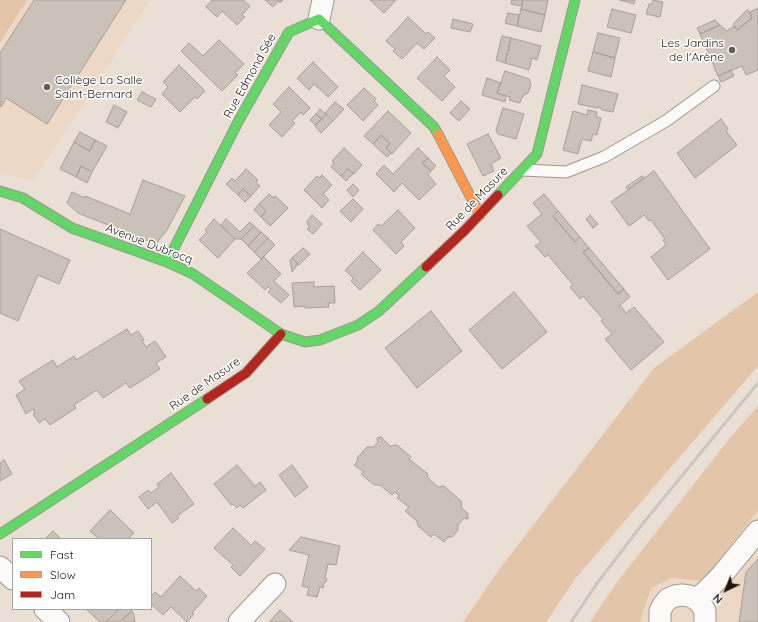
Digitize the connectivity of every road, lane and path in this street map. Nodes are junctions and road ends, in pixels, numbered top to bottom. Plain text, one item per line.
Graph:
1 (575, 0) edge
2 (321, 9) edge
3 (714, 86) dead end
4 (522, 170) junction
5 (0, 192) edge
6 (480, 215) junction
7 (166, 262) junction
8 (281, 334) junction
9 (758, 531) edge
10 (0, 534) edge
11 (0, 567) edge
12 (12, 578) edge
13 (275, 584) dead end
14 (696, 599) junction
15 (46, 610) edge
16 (658, 621) edge
17 (59, 622) edge
18 (239, 622) edge
19 (705, 622) edge

1 - 4 street, Rue de Masure
2 - 6 street, Rue Edmond Sée
2 - 7 street, Rue Edmond Sée
3 - 4 lane
4 - 6 street, Rue de Masure
5 - 7 street, Avenue Dubrocq
6 - 8 street, Rue de Masure
7 - 8 street, Avenue Dubrocq
8 - 10 street, Rue de Masure
9 - 14 street
11 - 12 street
13 - 18 street
14 - 16 street
14 - 19 street
15 - 17 street

